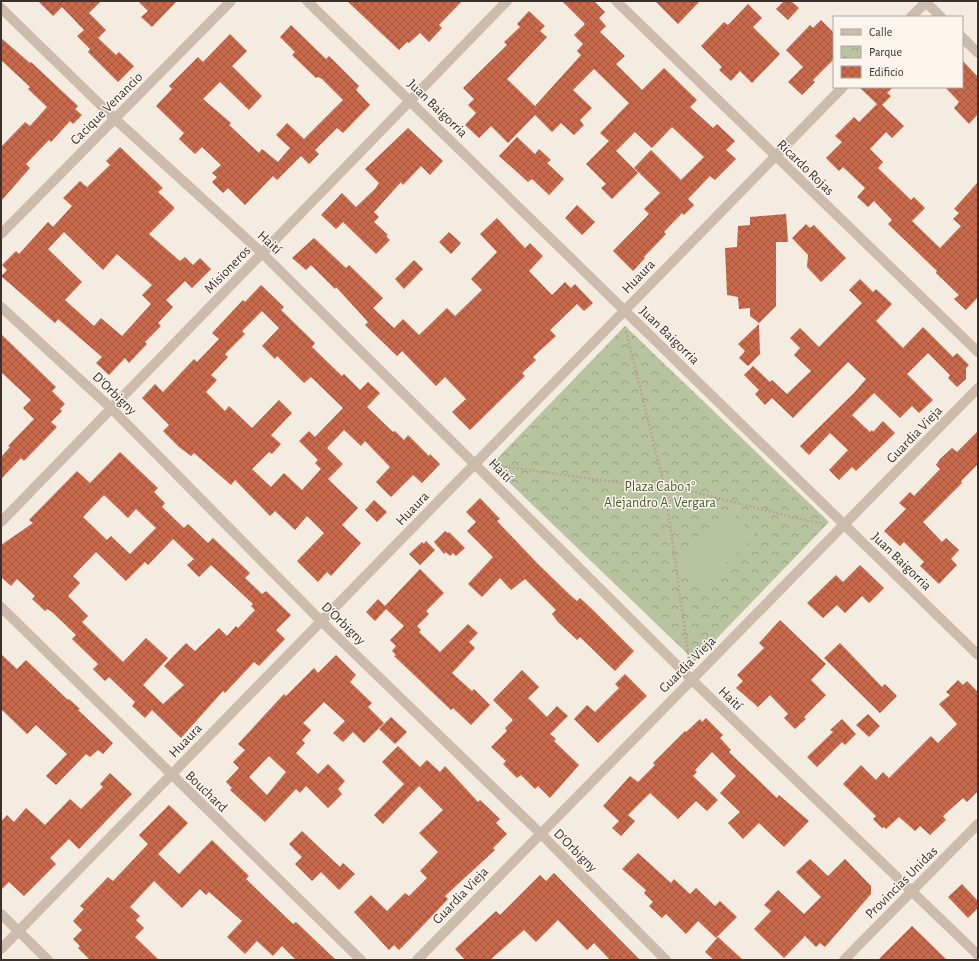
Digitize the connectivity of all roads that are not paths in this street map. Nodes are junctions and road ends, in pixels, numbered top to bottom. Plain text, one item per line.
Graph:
1 (231, 1) edge
2 (307, 1) edge
3 (507, 1) edge
4 (616, 1) edge
5 (926, 1) edge
6 (1, 8) edge
7 (912, 16) edge
8 (940, 16) edge
9 (963, 38) edge
10 (978, 53) edge
11 (841, 88) edge
12 (410, 101) junction
13 (115, 119) junction
14 (775, 156) junction
15 (1, 234) edge
16 (262, 252) junction
17 (1, 307) edge
18 (625, 310) junction
19 (978, 352) edge
20 (978, 388) edge
21 (112, 408) junction
22 (474, 464) junction
23 (1, 522) edge
24 (845, 525) junction
25 (1, 607) edge
26 (321, 621) junction
27 (978, 655) edge
28 (691, 679) junction
29 (171, 775) junction
30 (978, 824) edge
31 (540, 833) junction
32 (912, 891) junction
33 (1, 914) edge
34 (18, 931) junction
35 (1, 949) edge
36 (978, 955) edge
37 (48, 960) edge
38 (361, 960) edge
39 (416, 960) edge
40 (666, 960) edge
41 (844, 960) edge

1 - 13 street, Cacique Venancio
2 - 12 street, Juan Baigorria
3 - 12 street, Misioneros
4 - 14 street, Ricardo Rojas
5 - 7 street
5 - 8 street
6 - 13 street, Haití
9 - 10 street
11 - 14 street, Huaura
12 - 16 street, Misioneros
12 - 18 street, Juan Baigorria
13 - 15 street, Cacique Venancio
13 - 16 street, Haití
14 - 18 street, Huaura
14 - 19 street, Ricardo Rojas
16 - 21 street, Misioneros
16 - 22 street, Haití
17 - 21 street, D'Orbigny
18 - 22 street, Huaura
18 - 24 street, Juan Baigorria
20 - 24 street, Guardia Vieja
21 - 23 street, Misioneros
21 - 26 street, D'Orbigny
22 - 26 street, Huaura
22 - 28 street, Haití
24 - 27 street, Juan Baigorria
24 - 28 street, Guardia Vieja
25 - 29 street, Bouchard
26 - 29 street, Huaura
26 - 31 street, D'Orbigny
28 - 31 street, Guardia Vieja
28 - 32 street, Haití
29 - 34 street, Huaura
29 - 38 street, Bouchard
30 - 32 street, Provincias Unidas
31 - 39 street, Guardia Vieja
31 - 40 street, D'Orbigny
32 - 36 street, Haití
32 - 41 street, Provincias Unidas
33 - 34 street
34 - 35 street, Huaura
34 - 37 street

